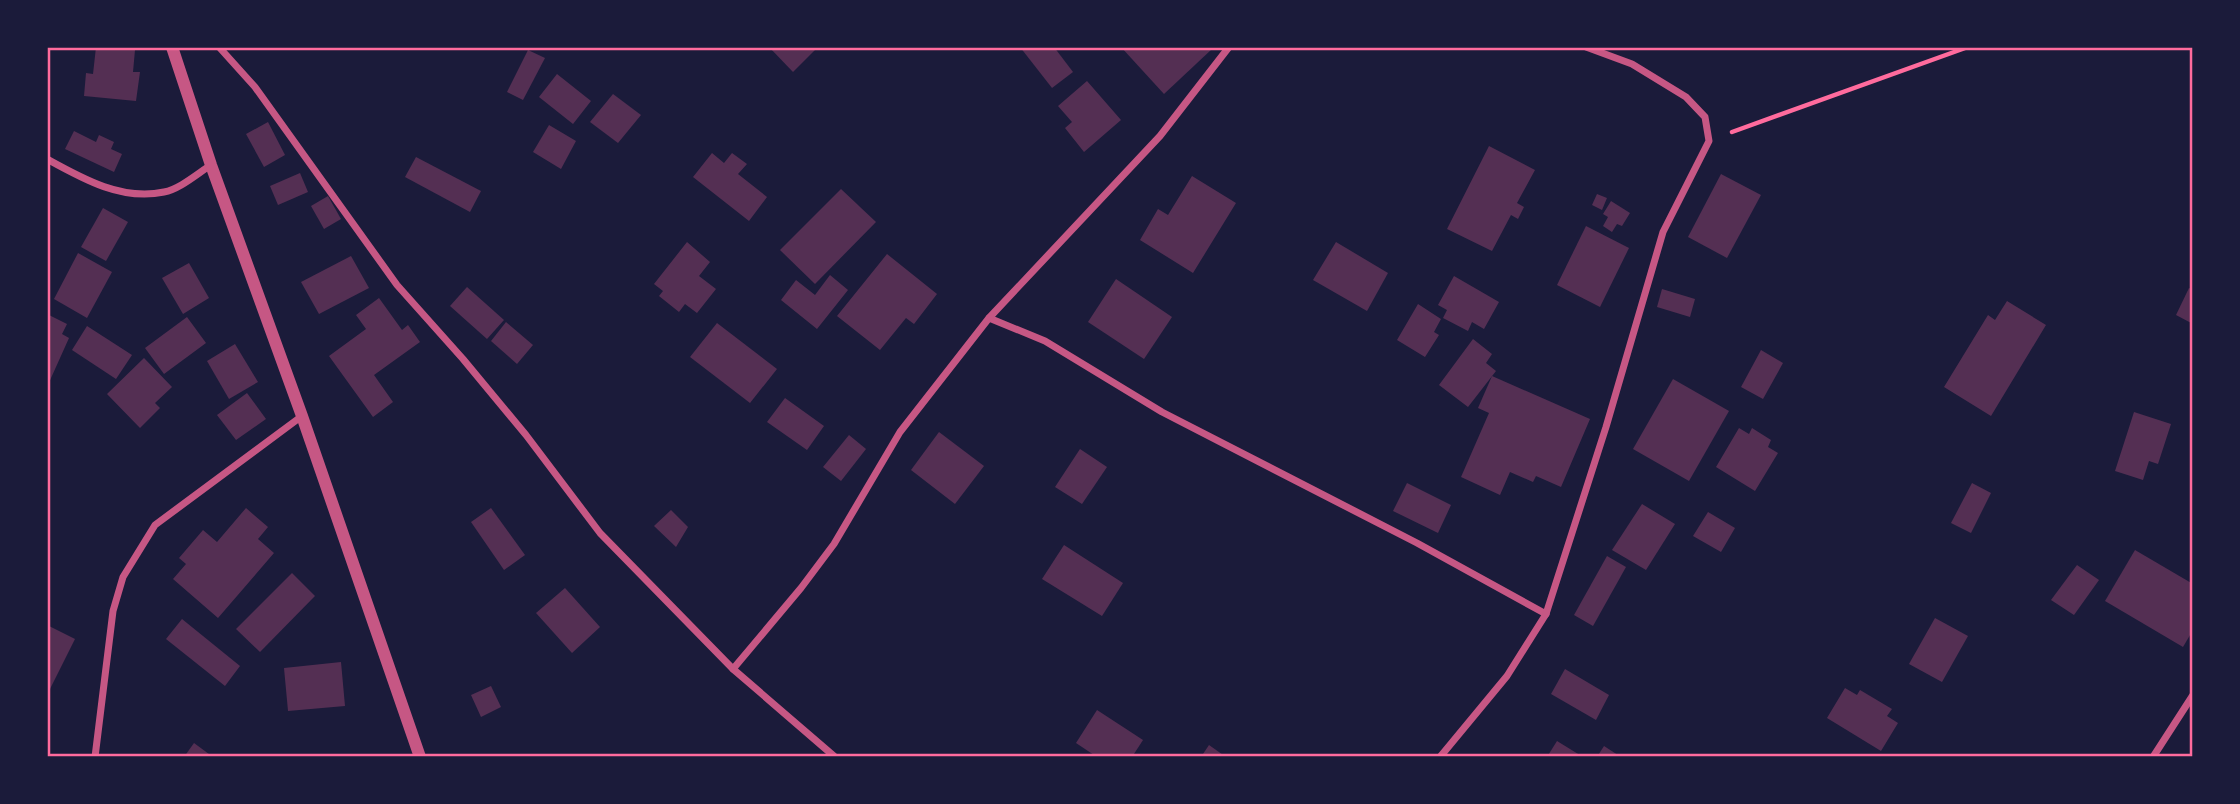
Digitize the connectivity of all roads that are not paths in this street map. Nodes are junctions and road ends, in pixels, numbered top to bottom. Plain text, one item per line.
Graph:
1 (172, 47) edge
2 (219, 47) edge
3 (1229, 47) edge
4 (1586, 47) edge
5 (47, 159) edge
6 (211, 165) junction
7 (989, 318) junction
8 (302, 416) junction
9 (1546, 614) junction
10 (733, 668) junction
11 (2193, 695) edge
12 (96, 757) edge
13 (420, 757) edge
14 (835, 757) edge
15 (1440, 757) edge
16 (2153, 757) edge

1 - 6 street
2 - 10 street
3 - 7 street
4 - 9 street
5 - 6 street
6 - 8 street
7 - 9 street
7 - 10 street
8 - 12 street
8 - 13 street
9 - 15 street
10 - 14 street
11 - 16 street

